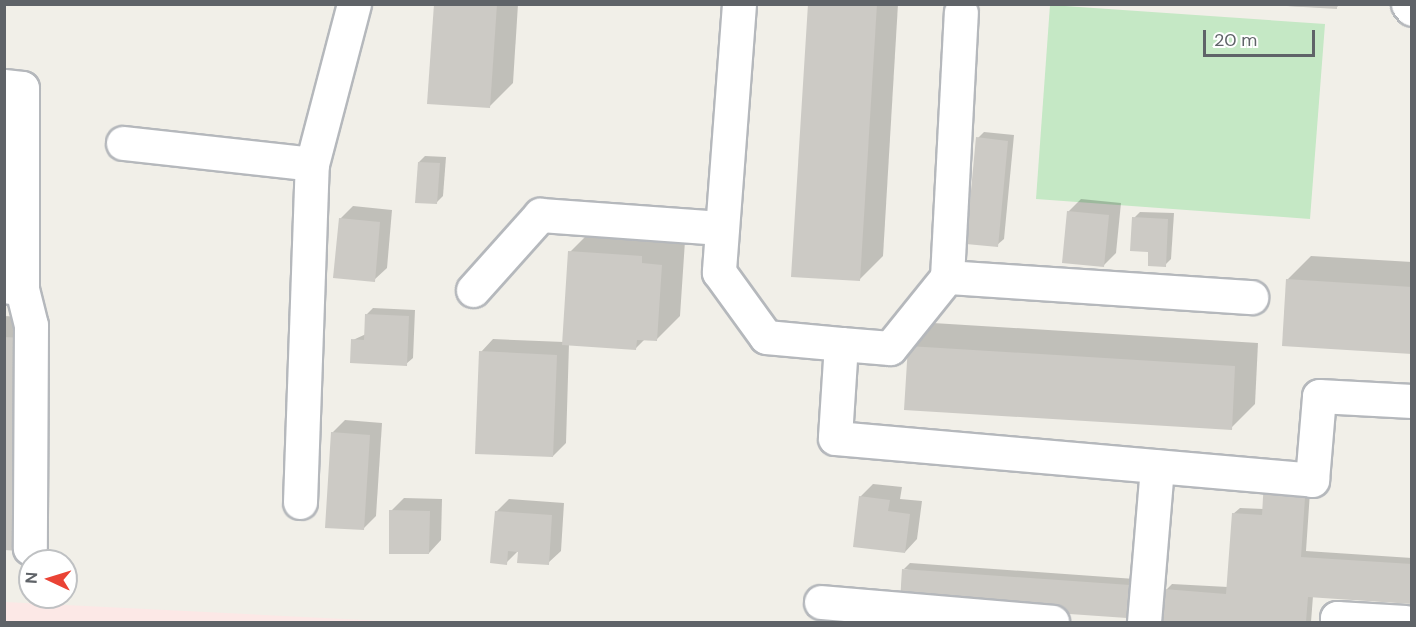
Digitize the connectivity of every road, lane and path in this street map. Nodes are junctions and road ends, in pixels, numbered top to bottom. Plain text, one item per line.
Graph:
1 (354, 4) edge
2 (739, 4) edge
3 (1408, 4) edge
4 (1412, 9) edge
5 (961, 12) dead end
6 (4, 86) edge
7 (123, 143) dead end
8 (312, 164) junction
9 (722, 228) junction
10 (946, 277) junction
11 (13, 288) edge
12 (473, 290) dead end
13 (1251, 297) dead end
14 (841, 344) junction
15 (1412, 401) edge
16 (1156, 467) junction
17 (300, 502) dead end
18 (30, 548) dead end
19 (821, 602) dead end
20 (1052, 622) edge
21 (1144, 622) edge
22 (1336, 622) edge
23 (1405, 622) edge

1 - 8 street
2 - 9 street
3 - 4 street
5 - 10 street
6 - 11 street
7 - 8 street
8 - 17 street
9 - 12 street
9 - 14 street
10 - 13 street
10 - 14 street
11 - 18 street
14 - 16 street
15 - 16 street
16 - 21 street
19 - 20 street
22 - 23 street

